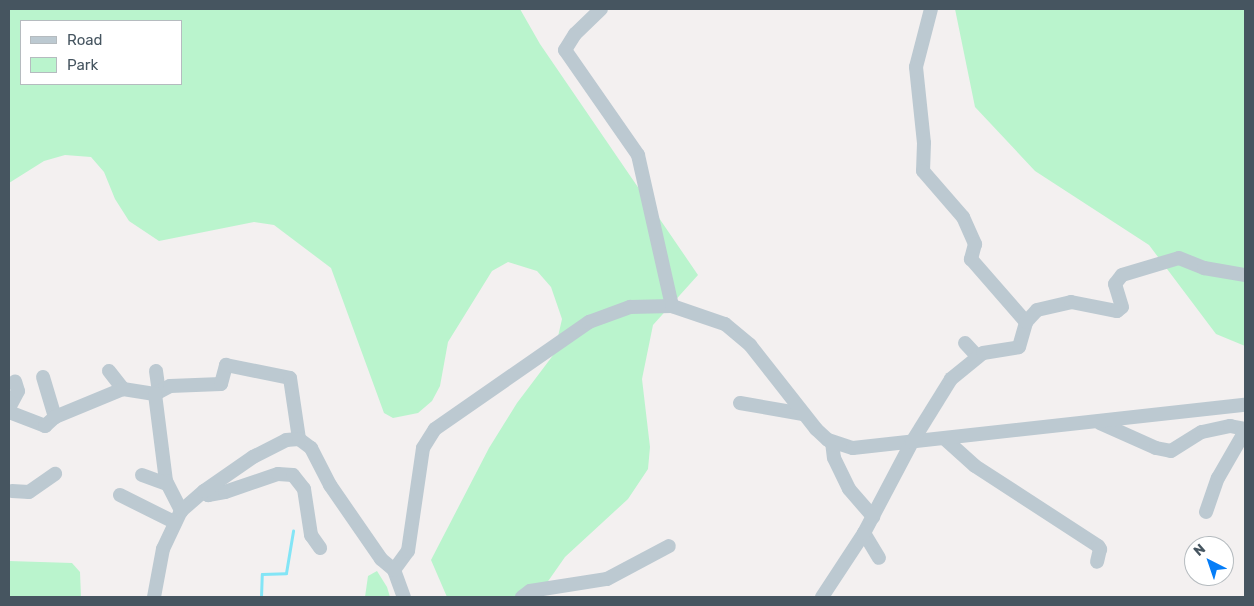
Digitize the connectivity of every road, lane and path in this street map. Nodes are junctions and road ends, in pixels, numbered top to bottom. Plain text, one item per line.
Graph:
1 (602, 9) edge
2 (931, 9) edge
3 (1245, 275) edge
4 (672, 306) junction
5 (1026, 322) junction
6 (965, 343) dead end
7 (977, 356) junction
8 (109, 371) dead end
9 (156, 371) dead end
10 (43, 376) dead end
11 (15, 381) dead end
12 (123, 389) junction
13 (157, 393) junction
14 (1245, 405) edge
15 (749, 407) dead end
16 (9, 408) edge
17 (9, 412) edge
18 (802, 414) junction
19 (54, 417) junction
20 (1100, 423) junction
21 (1245, 430) edge
22 (299, 439) junction
23 (945, 439) junction
24 (832, 442) junction
25 (912, 442) junction
26 (55, 474) dead end
27 (142, 475) dead end
28 (167, 484) junction
29 (12, 491) dead end
30 (204, 491) junction
31 (120, 495) dead end
32 (1206, 512) dead end
33 (178, 517) junction
34 (873, 517) junction
35 (864, 533) junction
36 (669, 546) dead end
37 (320, 548) dead end
38 (879, 558) dead end
39 (1097, 562) dead end
40 (394, 570) junction
41 (154, 597) edge
42 (404, 597) edge
43 (522, 597) edge
44 (822, 597) edge

1 - 4 street
2 - 5 street
3 - 5 street
4 - 18 street
4 - 40 street
5 - 7 street
6 - 7 street
7 - 25 street
8 - 12 street
9 - 13 street
10 - 19 street
11 - 16 street
12 - 13 street
12 - 19 street
13 - 22 street
13 - 28 street
14 - 20 street
15 - 18 street
17 - 19 street
18 - 24 street
20 - 21 street
20 - 23 street
21 - 32 street
22 - 30 street
22 - 40 street
23 - 25 street
23 - 39 street
24 - 25 street
24 - 34 street
25 - 34 street
26 - 29 street
27 - 28 street
28 - 33 street
30 - 33 street
30 - 37 street
31 - 33 street
33 - 41 street
34 - 35 street
35 - 38 street
35 - 44 street
36 - 43 street
40 - 42 street

